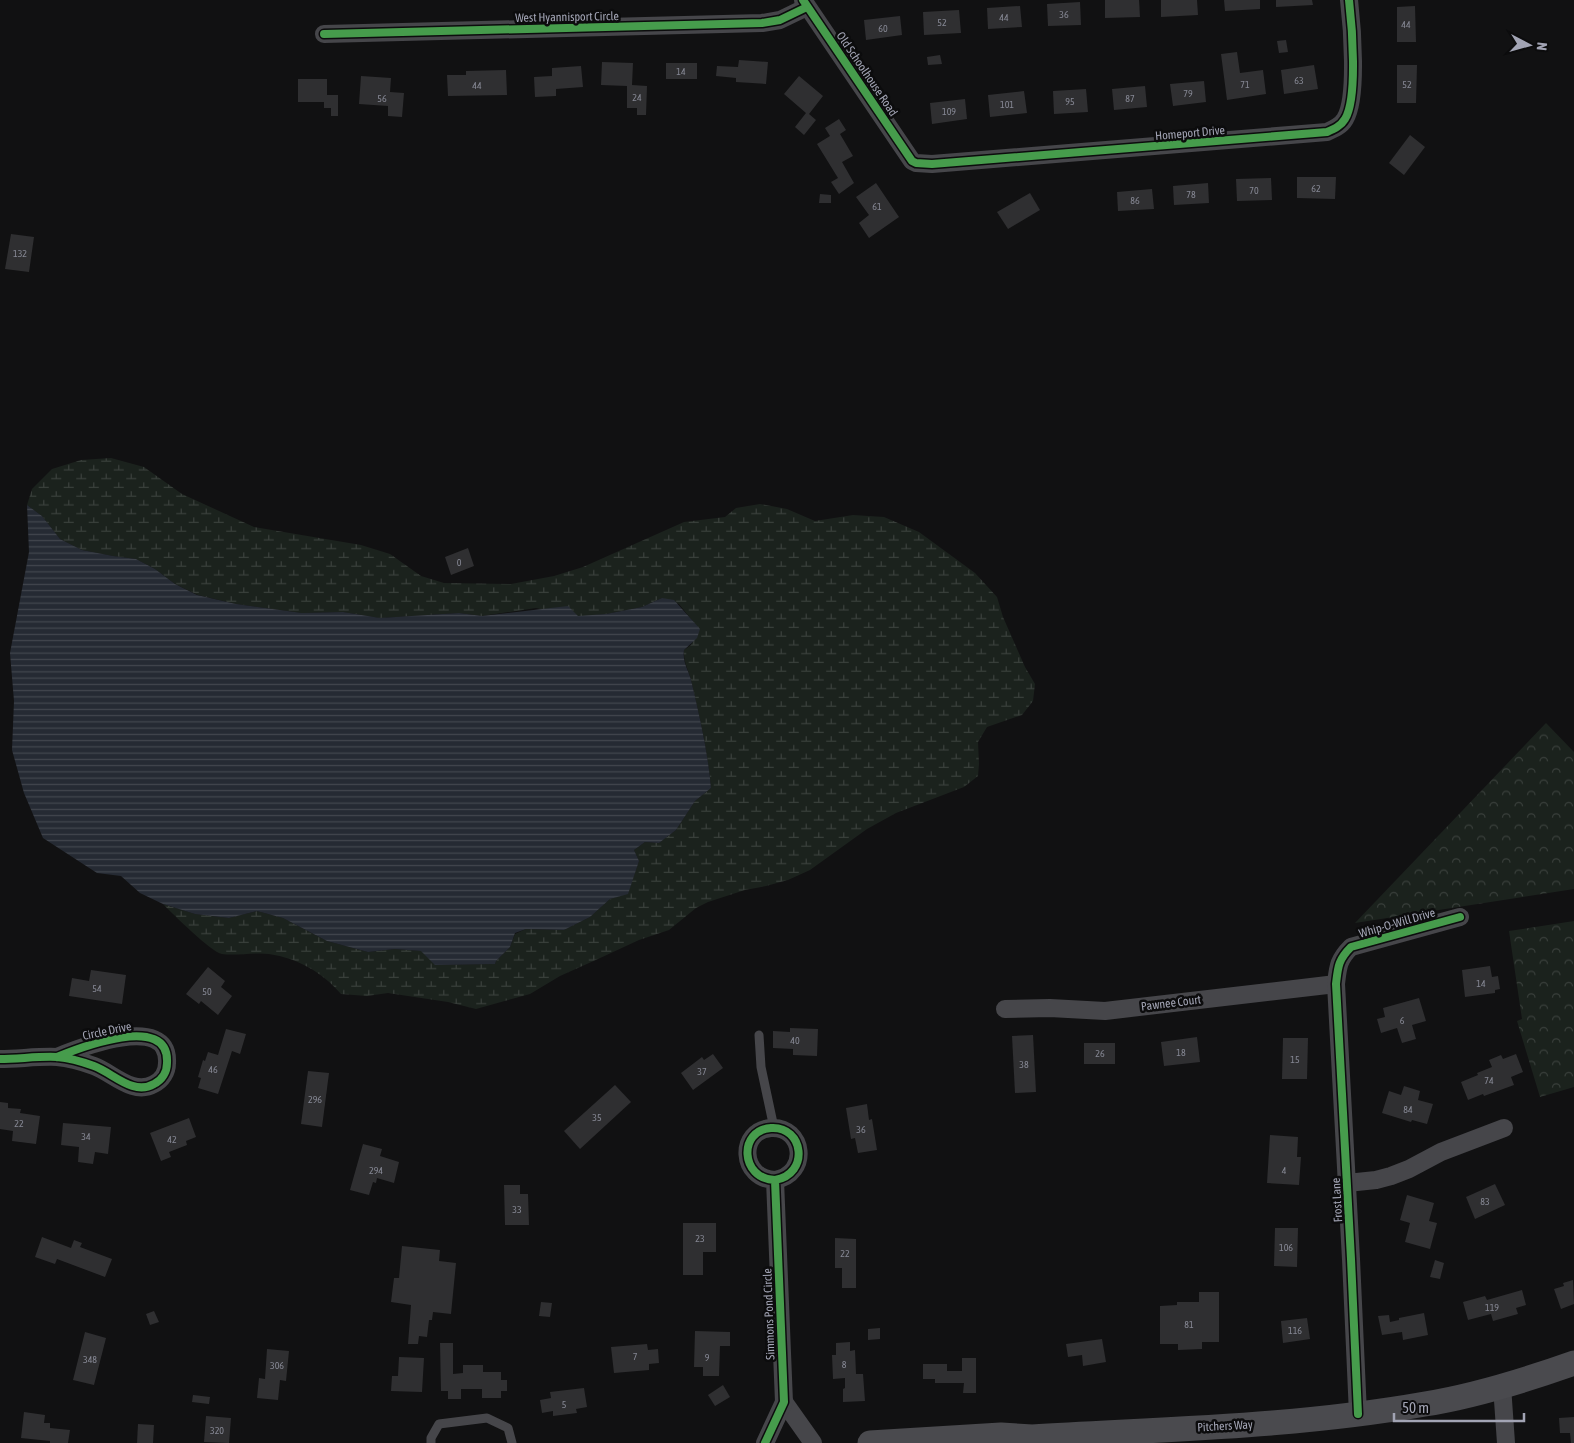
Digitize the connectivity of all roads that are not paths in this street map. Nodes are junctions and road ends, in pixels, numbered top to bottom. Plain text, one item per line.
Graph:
1 (1349, 0) edge
2 (805, 3) edge
3 (324, 34) dead end
4 (912, 161) joint
5 (1460, 917) dead end
6 (1336, 984) junction
7 (1005, 1009) dead end
8 (759, 1035) dead end
9 (57, 1057) junction
10 (0, 1059) edge
11 (774, 1128) junction
12 (1504, 1128) dead end
13 (775, 1180) junction
14 (1347, 1183) junction
15 (1574, 1363) edge
16 (1502, 1386) junction
17 (784, 1402) junction
18 (1358, 1414) junction
19 (431, 1443) edge
20 (512, 1443) edge
21 (765, 1443) edge
22 (813, 1443) edge
23 (870, 1443) edge
24 (1506, 1443) edge

1 - 4 street, Homeport Drive
2 - 3 street, West Hyannisport Circle
2 - 4 street, Old Schoolhouse Road
5 - 6 street, Whip-O-Will Drive
6 - 7 street, Pawnee Court
6 - 14 street, Frost Lane
8 - 11 lane
9 - 9 street, Circle Drive
9 - 10 street, Circle Drive
11 - 13 street
11 - 13 street
12 - 14 street, Frost Lane
13 - 17 street, Simmons Pond Circle
14 - 18 street, Frost Lane
15 - 16 main road, Pitchers Way
16 - 18 main road, Pitchers Way
16 - 24 street
17 - 21 street, Simmons Pond Circle
17 - 22 street
18 - 23 main road, Pitchers Way
19 - 20 lane

